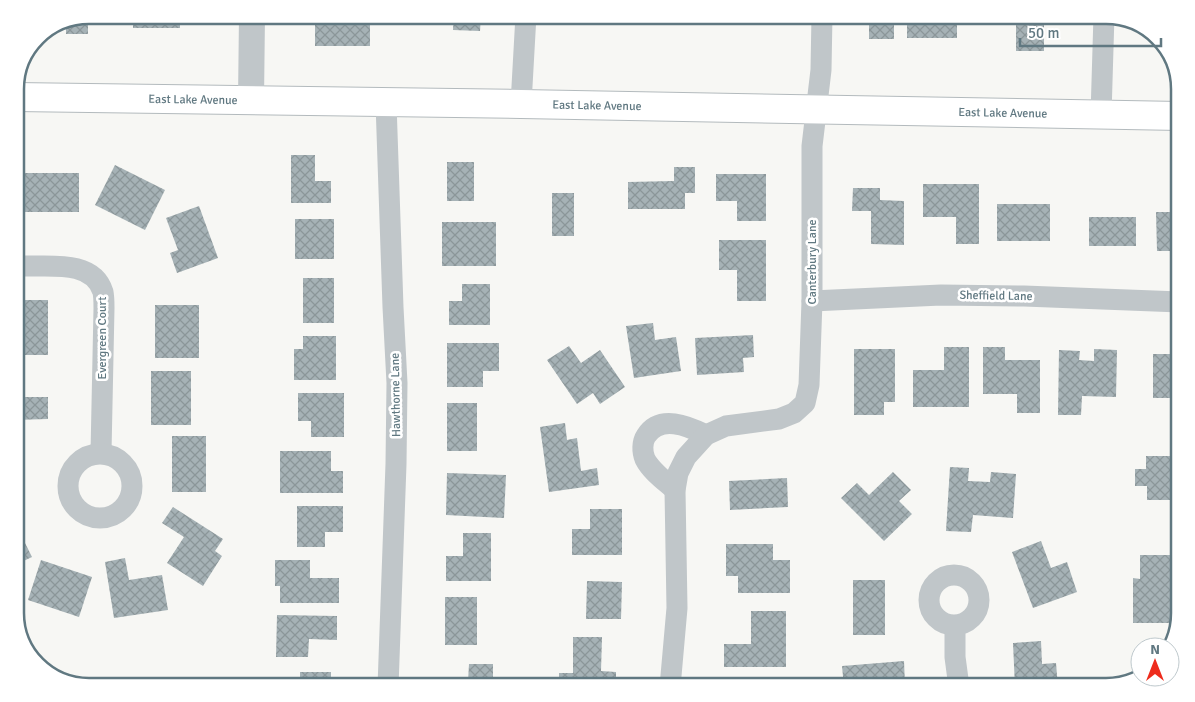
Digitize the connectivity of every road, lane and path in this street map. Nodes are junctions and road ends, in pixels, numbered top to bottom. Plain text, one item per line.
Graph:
1 (252, 24) edge
2 (525, 24) edge
3 (822, 24) edge
4 (1104, 24) edge
5 (24, 97) edge
6 (252, 100) junction
7 (386, 103) junction
8 (521, 104) junction
9 (817, 109) junction
10 (1101, 115) junction
11 (1171, 116) edge
12 (24, 266) edge
13 (812, 301) junction
14 (1171, 302) edge
15 (706, 436) junction
16 (101, 453) dead end
17 (675, 490) junction
18 (955, 626) dead end
19 (388, 678) edge
20 (671, 678) edge
21 (958, 678) edge

1 - 6 street
2 - 8 street
3 - 9 street, Canterbury Lane
4 - 10 street
5 - 6 main road, East Lake Avenue
6 - 7 main road, East Lake Avenue
7 - 8 main road, East Lake Avenue
7 - 19 street, Hawthorne Lane
8 - 9 main road, East Lake Avenue
9 - 10 main road, East Lake Avenue
9 - 13 street, Canterbury Lane
10 - 11 main road, East Lake Avenue
12 - 16 street, Evergreen Court
13 - 14 street, Sheffield Lane
13 - 15 street, Canterbury Lane
15 - 17 street, Canterbury Lane
15 - 17 street
17 - 20 street, Canterbury Lane
18 - 21 street

